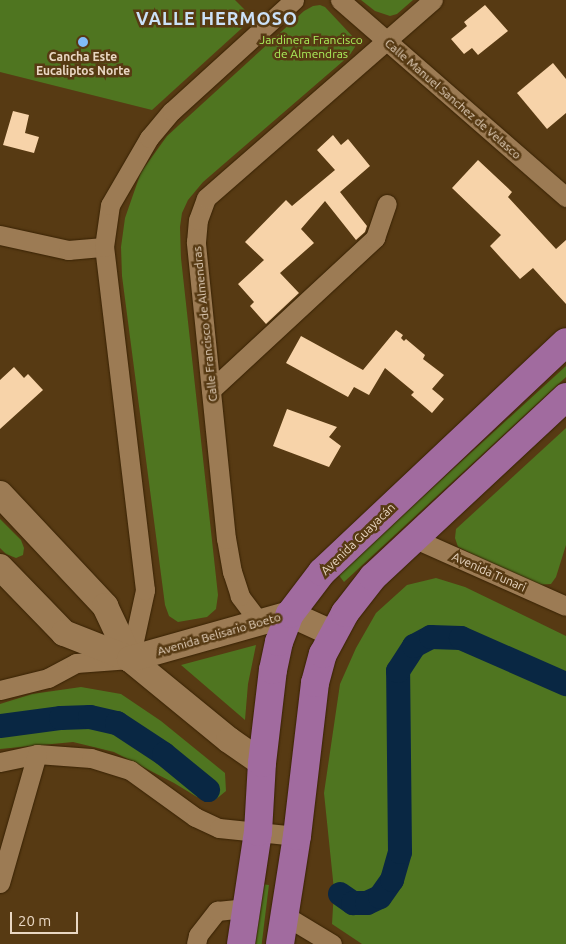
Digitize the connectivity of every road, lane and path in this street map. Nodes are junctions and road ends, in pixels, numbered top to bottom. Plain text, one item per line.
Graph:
1 (294, 0) edge
2 (340, 0) edge
3 (433, 0) edge
4 (386, 41) junction
5 (566, 198) edge
6 (387, 204) dead end
7 (0, 235) edge
8 (104, 247) junction
9 (566, 342) edge
10 (211, 390) junction
11 (566, 397) edge
12 (0, 494) edge
13 (413, 538) junction
14 (0, 567) edge
15 (565, 603) edge
16 (290, 614) junction
17 (260, 623) junction
18 (334, 634) junction
19 (130, 659) junction
20 (0, 690) edge
21 (37, 754) junction
22 (0, 762) edge
23 (262, 763) junction
24 (258, 832) junction
25 (296, 836) junction
26 (0, 883) edge
27 (247, 908) junction
28 (284, 915) junction
29 (196, 944) edge
30 (241, 944) edge
31 (280, 944) edge
32 (332, 944) edge

1 - 8 street
2 - 4 street, Calle Manuel Sanchez de Velasco
3 - 4 street, Calle Francisco de Almendras
4 - 5 street, Calle Manuel Sanchez de Velasco
4 - 10 street, Calle Francisco de Almendras
6 - 10 street
7 - 8 street
8 - 19 street
9 - 16 main road, Avenida Guayacán
10 - 17 street, Calle Francisco de Almendras
11 - 13 main road
12 - 19 street, Avenida Belisario Boeto
13 - 15 street, Avenida Tunari
13 - 18 main road
14 - 19 street, Avenida Belisario Boeto
16 - 17 street, Avenida Belisario Boeto
16 - 18 street, Avenida Belisario Boeto
16 - 23 main road, Avenida Guayacán
17 - 19 street, Avenida Belisario Boeto
18 - 25 main road
19 - 20 street
19 - 23 street, Avenida Belisario Boeto
21 - 22 street
21 - 24 street
21 - 26 street
23 - 24 main road, Avenida Guayacán
24 - 25 street
24 - 27 main road, Avenida Guayacán
25 - 28 main road
27 - 29 street
27 - 30 main road, Avenida Guayacán
28 - 31 main road
28 - 32 street

